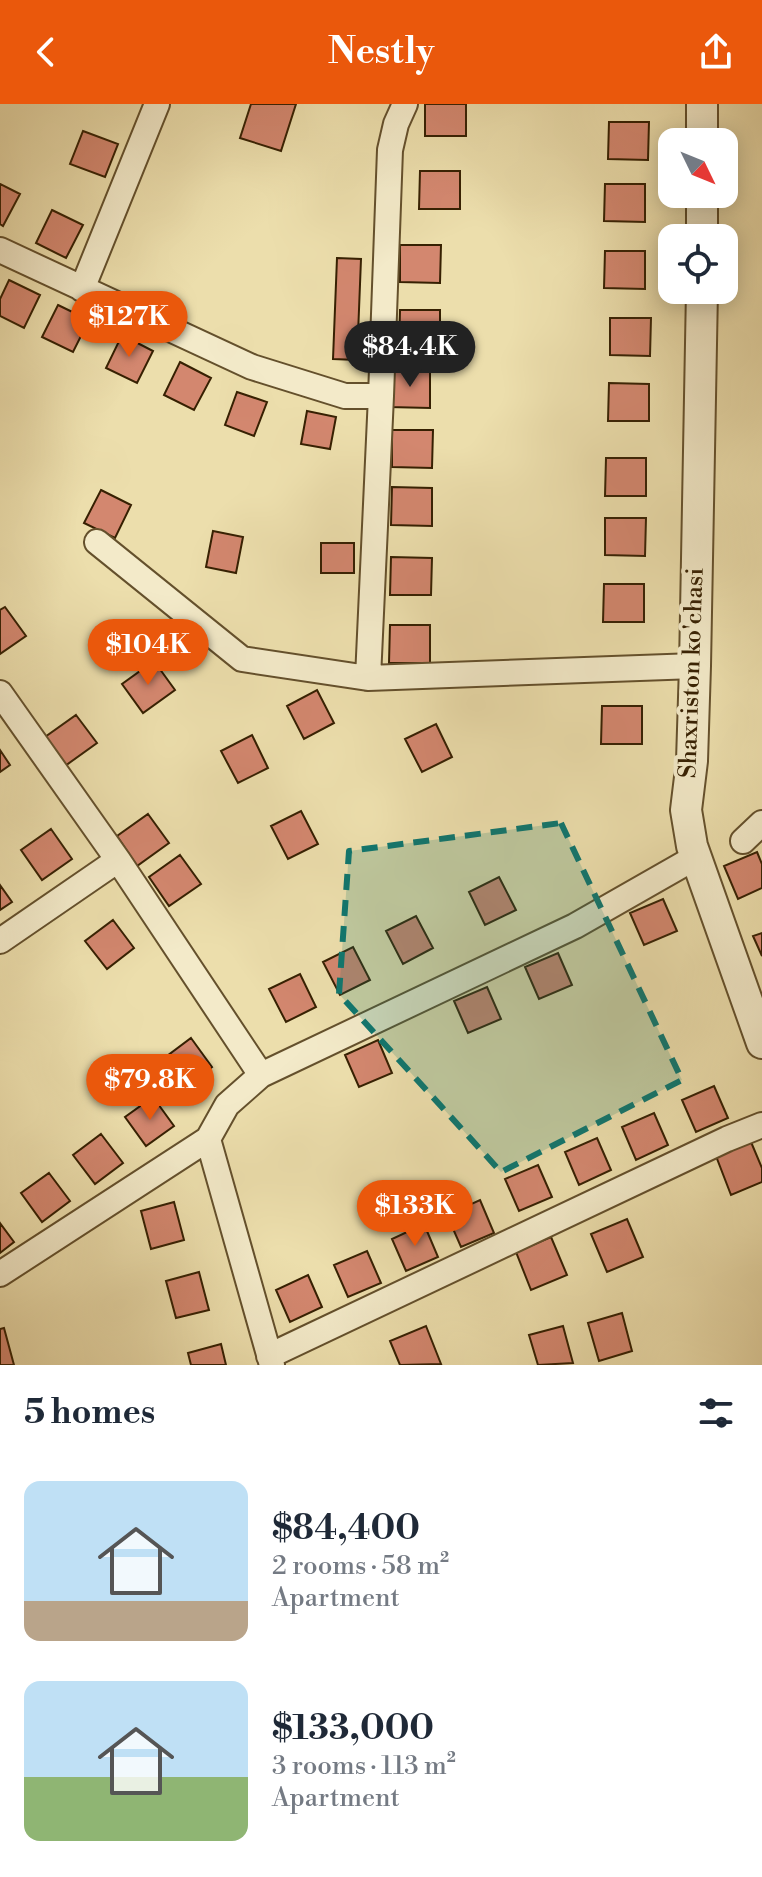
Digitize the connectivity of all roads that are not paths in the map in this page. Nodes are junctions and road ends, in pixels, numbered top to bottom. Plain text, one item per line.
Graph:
1 (157, 104) edge
2 (405, 104) edge
3 (702, 104) edge
4 (702, 128) edge
5 (0, 250) edge
6 (82, 289) junction
7 (702, 304) edge
8 (381, 396) junction
9 (97, 542) dead end
10 (695, 666) junction
11 (368, 678) junction
12 (0, 693) edge
13 (762, 823) edge
14 (743, 841) dead end
15 (696, 857) junction
16 (118, 860) junction
17 (0, 941) edge
18 (762, 1043) edge
19 (261, 1075) junction
20 (762, 1125) edge
21 (208, 1139) junction
22 (0, 1274) edge
23 (271, 1360) edge

1 - 6 street
2 - 8 street
3 - 4 street
5 - 6 street
6 - 8 street
7 - 10 street, Shaxriston ko'chasi
8 - 11 street
9 - 11 street
10 - 11 street
10 - 15 street, Shaxriston ko'chasi
12 - 16 street
13 - 14 street
15 - 18 street, Shaxriston ko'chasi
15 - 19 street
16 - 17 street
16 - 19 street
19 - 21 street
20 - 23 street
21 - 22 street
21 - 23 street

